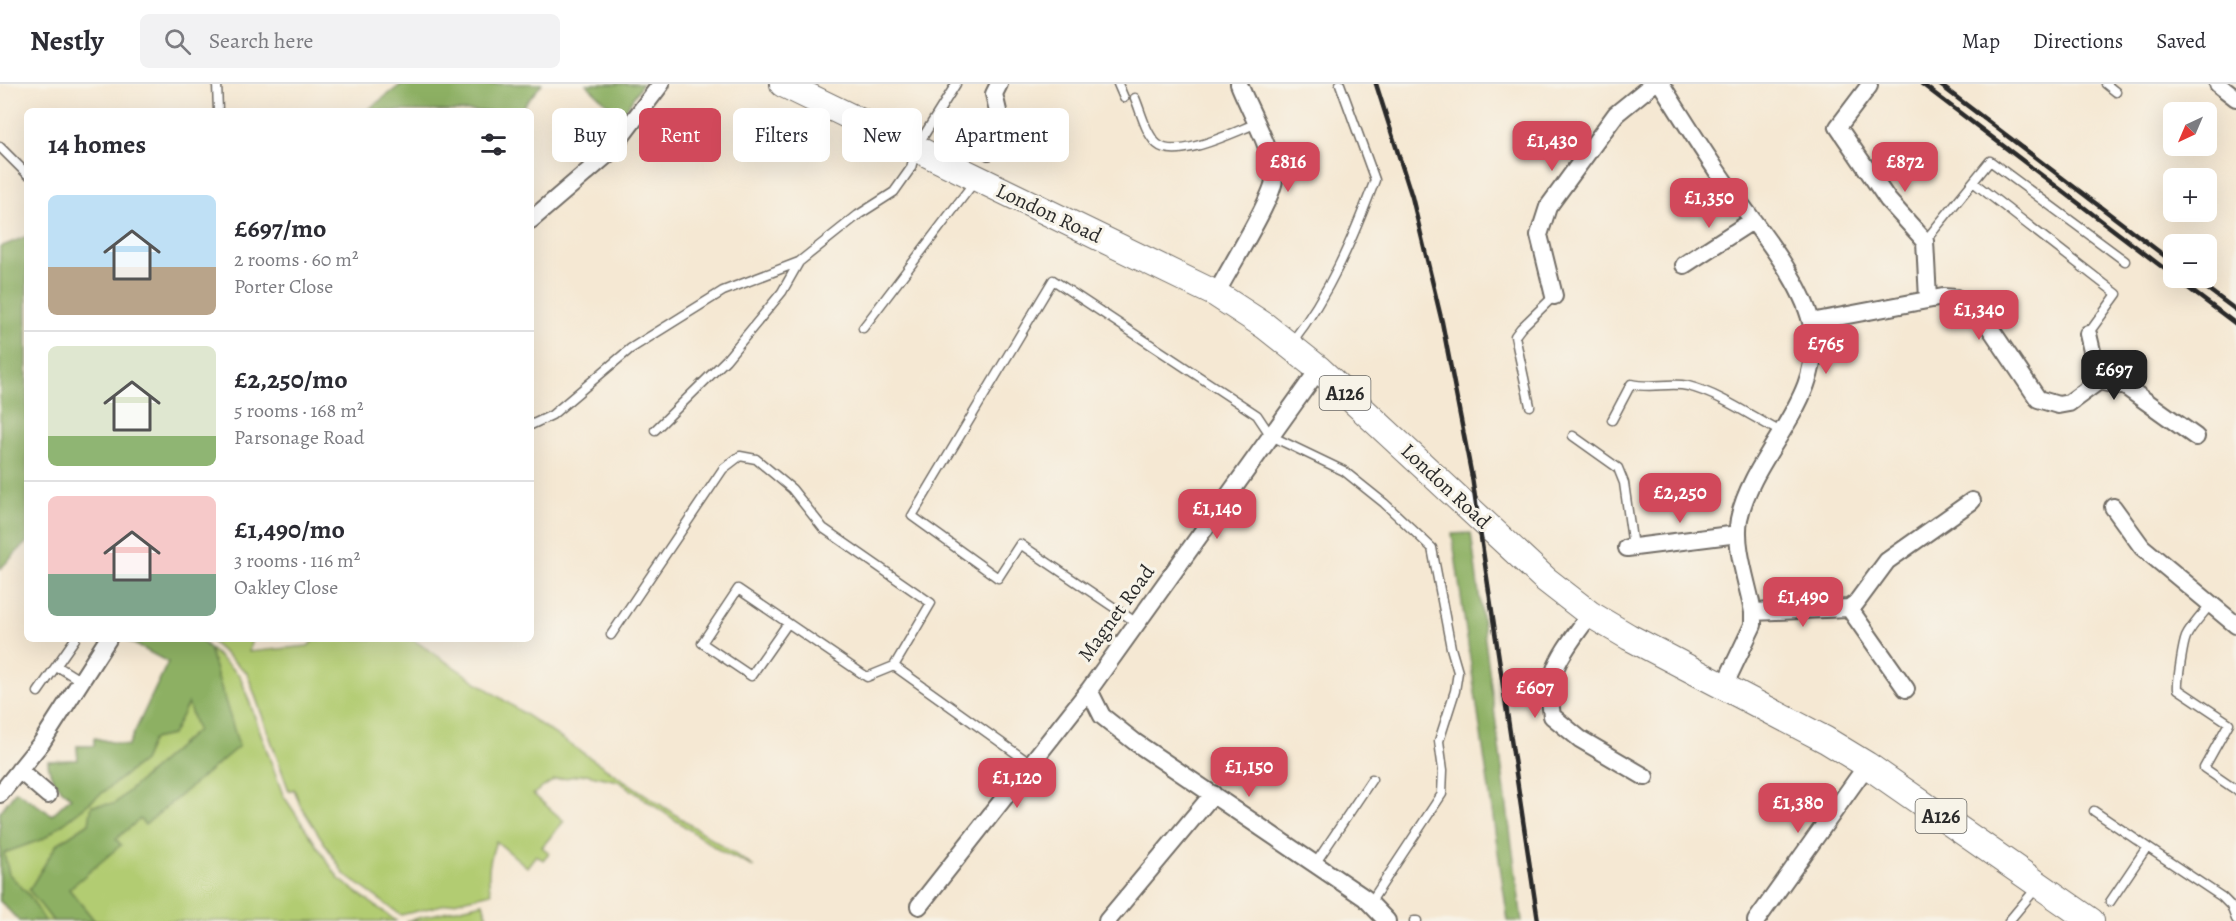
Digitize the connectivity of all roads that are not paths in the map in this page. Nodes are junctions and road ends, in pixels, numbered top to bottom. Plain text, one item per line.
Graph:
1 (217, 84) edge
2 (661, 84) edge
3 (783, 84) edge
4 (956, 84) edge
5 (999, 84) edge
6 (1118, 84) edge
7 (1239, 84) edge
8 (1341, 84) edge
9 (1653, 84) edge
10 (1661, 84) edge
11 (2106, 84) edge
12 (2218, 84) edge
13 (1869, 86) dead end
14 (2116, 92) dead end
15 (1124, 98) dead end
16 (1135, 98) dead end
17 (2236, 98) edge
18 (218, 108) edge
19 (997, 108) edge
20 (842, 112) edge
21 (1255, 124) junction
22 (922, 138) edge
23 (0, 147) edge
24 (922, 151) edge
25 (912, 162) edge
26 (24, 171) edge
27 (977, 178) junction
28 (1973, 182) junction
29 (534, 217) edge
30 (1752, 221) junction
31 (1925, 241) junction
32 (2125, 261) dead end
33 (799, 262) junction
34 (1684, 265) dead end
35 (1216, 294) junction
36 (1554, 296) joint
37 (1928, 299) junction
38 (1811, 322) junction
39 (863, 328) dead end
40 (2088, 334) joint
41 (1290, 345) junction
42 (1319, 369) junction
43 (2099, 381) junction
44 (1530, 406) dead end
45 (1612, 420) dead end
46 (534, 424) edge
47 (655, 430) dead end
48 (1781, 432) junction
49 (1271, 436) junction
50 (1573, 436) dead end
51 (2196, 437) dead end
52 (1972, 501) dead end
53 (2113, 507) dead end
54 (1738, 534) junction
55 (1630, 548) joint
56 (2210, 605) junction
57 (1849, 608) junction
58 (1753, 612) junction
59 (1590, 614) junction
60 (788, 623) junction
61 (1137, 623) junction
62 (2236, 626) edge
63 (611, 635) dead end
64 (73, 642) edge
65 (106, 642) edge
66 (57, 666) junction
67 (894, 666) junction
68 (81, 681) junction
69 (1724, 686) junction
70 (1906, 689) dead end
71 (1089, 690) junction
72 (38, 692) dead end
73 (1030, 764) junction
74 (1867, 765) junction
75 (19, 770) junction
76 (1645, 777) dead end
77 (1372, 779) dead end
78 (2236, 790) edge
79 (0, 794) edge
80 (1213, 794) junction
81 (48, 795) dead end
82 (2094, 811) dead end
83 (2148, 847) junction
84 (1314, 865) junction
85 (2038, 886) junction
86 (2110, 902) dead end
87 (1370, 903) junction
88 (919, 906) dead end
89 (2236, 919) edge
90 (1107, 921) edge
91 (1387, 921) edge
92 (1756, 921) edge
93 (2009, 921) edge
94 (2091, 921) edge

1 - 18 lane
2 - 29 street
3 - 20 main road, London Road / A126
4 - 22 lane
5 - 19 street
6 - 15 lane
7 - 21 street
8 - 41 lane
9 - 36 street
10 - 30 street
11 - 14 lane
12 - 17 street
13 - 31 street
16 - 21 lane
21 - 35 street
23 - 26 lane
24 - 27 main road, London Road / A126
25 - 33 lane
27 - 35 main road, London Road / A126
27 - 39 lane
28 - 31 lane
28 - 32 lane
28 - 40 lane
30 - 34 street
30 - 38 street
31 - 37 street
33 - 46 lane
33 - 47 lane
35 - 41 main road, London Road / A126
36 - 44 lane
37 - 38 street
37 - 43 street
38 - 48 street
40 - 43 street
41 - 42 main road, London Road / A126
42 - 49 street, Magnet Road
42 - 59 main road, London Road / A126
43 - 51 street
45 - 48 lane
48 - 54 street
49 - 61 street, Magnet Road
49 - 61 lane
49 - 87 lane
50 - 55 lane
52 - 57 street
53 - 56 street
54 - 55 street
54 - 58 street
56 - 62 street
56 - 78 lane
57 - 58 street
57 - 70 street
58 - 69 street
59 - 69 main road, London Road / A126
59 - 76 street
60 - 60 lane
60 - 67 lane
61 - 71 street, Magnet Road
63 - 67 lane
64 - 66 lane
65 - 68 street
66 - 68 lane
66 - 72 lane
67 - 73 lane
68 - 75 street
69 - 74 main road, London Road / A126
71 - 73 street
71 - 80 street, Magnet Road
73 - 88 street
74 - 85 main road, London Road / A126
74 - 92 street
75 - 79 street
75 - 81 street
77 - 84 lane
80 - 84 street, Magnet Road
80 - 90 street
82 - 83 lane
83 - 86 lane
83 - 89 lane
84 - 87 street, Magnet Road
85 - 93 lane
85 - 94 main road, London Road / A126
87 - 91 street, Magnet Road

